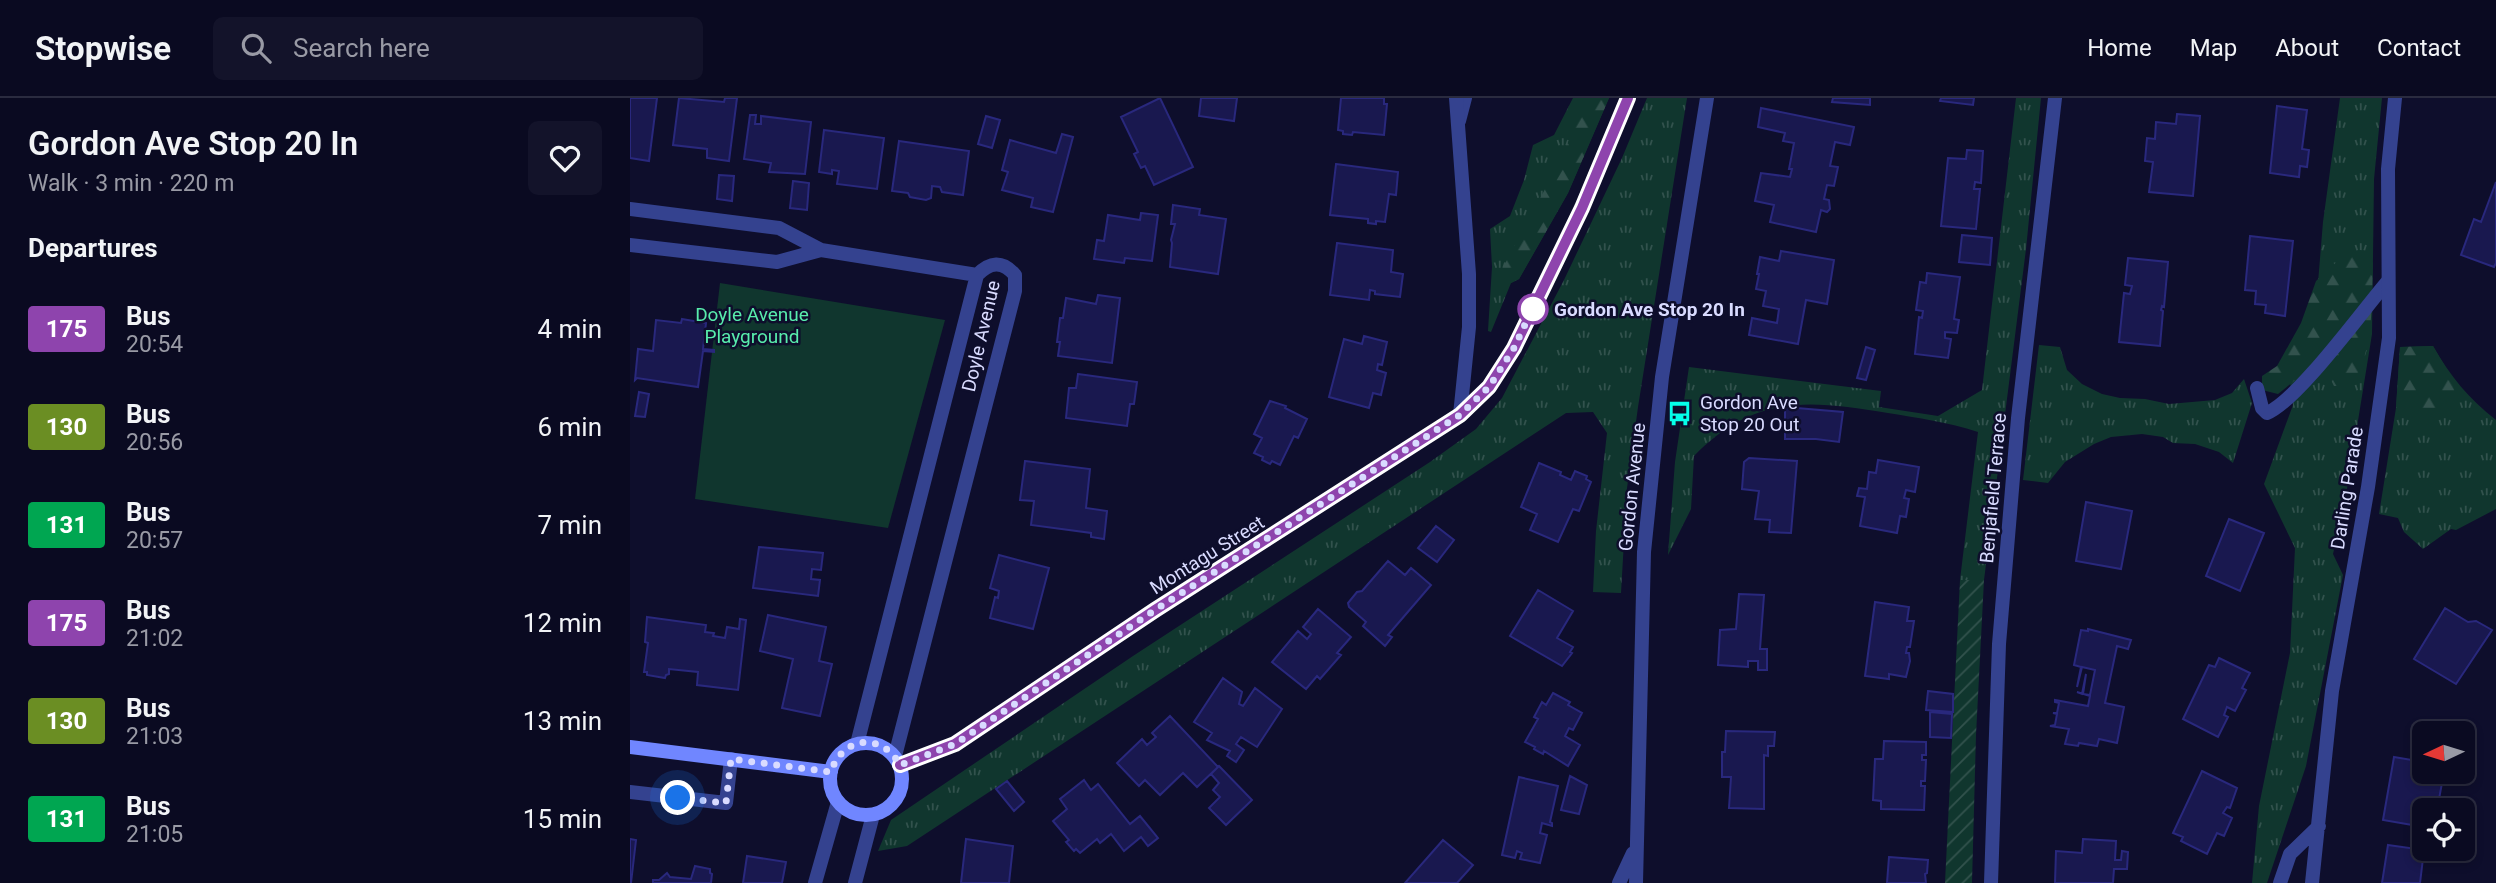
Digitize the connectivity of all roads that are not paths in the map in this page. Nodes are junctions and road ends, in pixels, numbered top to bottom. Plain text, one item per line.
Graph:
1 (1456, 98) edge
2 (1465, 98) edge
3 (1628, 98) edge
4 (1707, 98) edge
5 (2055, 98) edge
6 (2395, 98) edge
7 (1458, 126) junction
8 (630, 209) edge
9 (630, 245) edge
10 (821, 250) junction
11 (977, 275) junction
12 (2388, 281) junction
13 (2257, 388) dead end
14 (1460, 415) junction
15 (857, 744) junction
16 (630, 747) edge
17 (731, 759) junction
18 (897, 761) junction
19 (831, 772) junction
20 (630, 792) edge
21 (838, 802) junction
22 (873, 814) junction
23 (2319, 826) junction
24 (1635, 849) junction
25 (816, 883) edge
26 (855, 883) edge
27 (1619, 883) edge
28 (1636, 883) edge
29 (1991, 883) edge
30 (2280, 883) edge
31 (2312, 883) edge

1 - 7 street
2 - 7 street
3 - 14 street, Montagu Street
4 - 24 street, Gordon Avenue
5 - 29 street, Benjafield Terrace
6 - 12 street, Darling Parade
7 - 14 street
8 - 10 street
9 - 10 street
10 - 11 street
11 - 15 street, Doyle Avenue
11 - 18 street, Doyle Avenue
12 - 13 street
12 - 23 street, Darling Parade
14 - 18 street, Montagu Street
15 - 18 street
15 - 19 street
16 - 17 street
17 - 19 street
17 - 20 street
18 - 22 street
19 - 21 street
21 - 22 street
21 - 25 street
22 - 26 street
23 - 30 street
23 - 31 street, Darling Parade
24 - 27 street
24 - 28 street, Gordon Avenue

